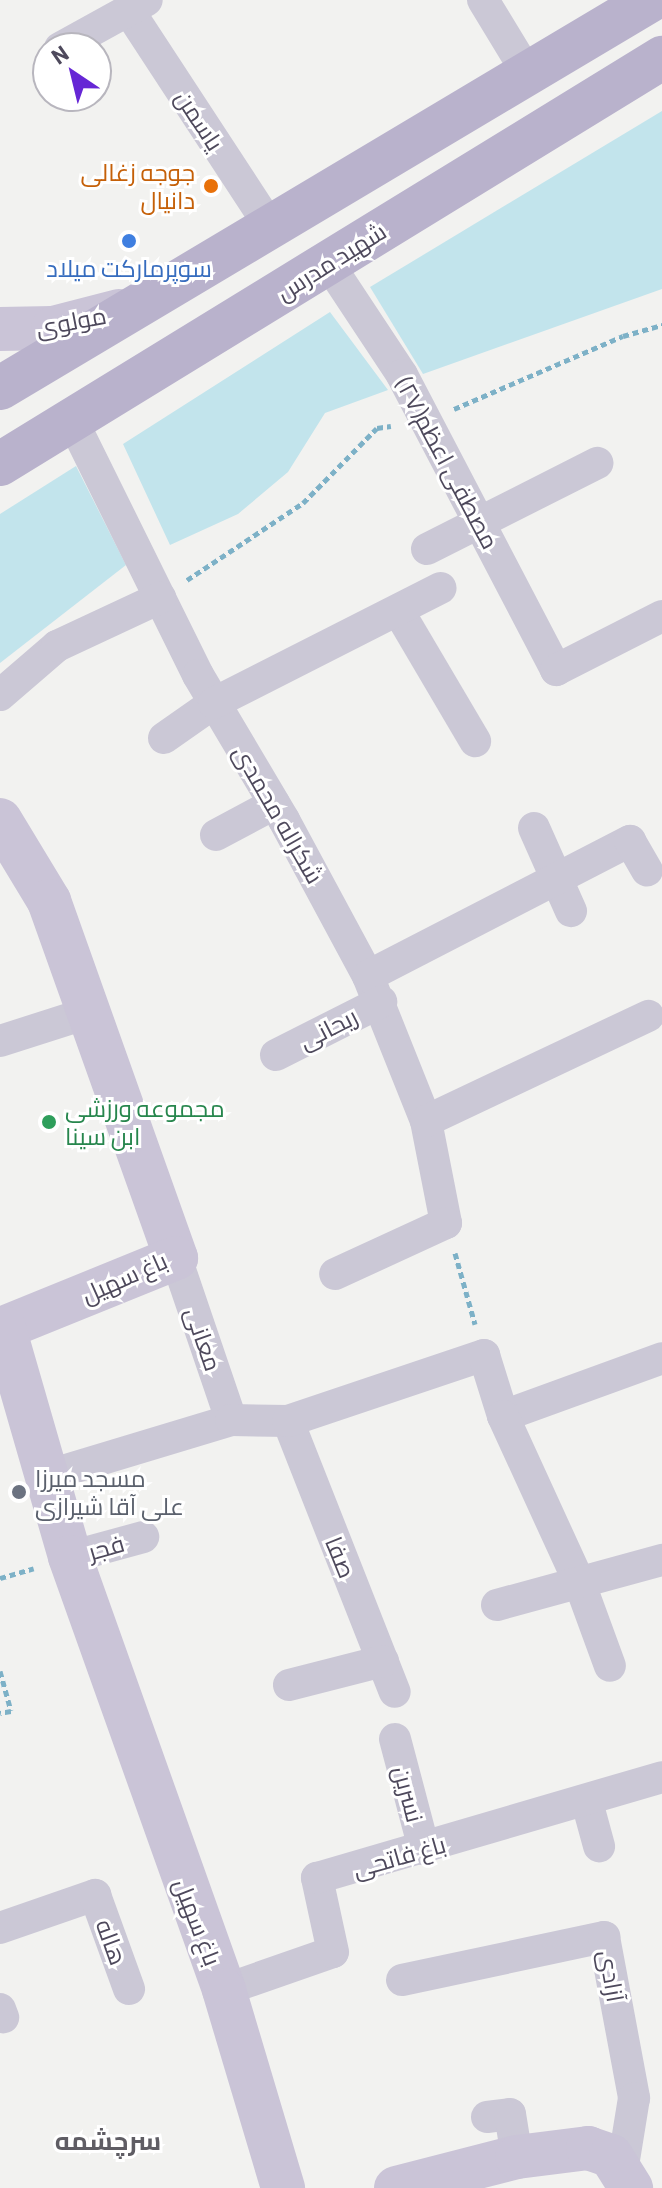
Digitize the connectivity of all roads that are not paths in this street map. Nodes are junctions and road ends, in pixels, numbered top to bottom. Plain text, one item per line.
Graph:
1 (483, 0) edge
2 (651, 0) edge
3 (138, 6) edge
4 (90, 32) edge
5 (662, 58) edge
6 (528, 74) junction
7 (271, 228) junction
8 (328, 263) junction
9 (141, 306) junction
10 (0, 329) edge
11 (0, 388) edge
12 (72, 420) junction
13 (597, 463) dead end
14 (0, 464) edge
15 (480, 523) junction
16 (427, 549) dead end
17 (441, 588) dead end
18 (160, 598) junction
19 (399, 612) junction
20 (658, 628) edge
21 (0, 695) edge
22 (214, 703) junction
23 (164, 738) dead end
24 (475, 741) dead end
25 (274, 804) junction
26 (534, 828) dead end
27 (216, 835) dead end
28 (7, 848) edge
29 (647, 871) dead end
30 (557, 880) junction
31 (571, 911) dead end
32 (374, 989) junction
33 (88, 1013) junction
34 (648, 1016) dead end
35 (0, 1041) edge
36 (276, 1055) dead end
37 (426, 1121) junction
38 (176, 1258) junction
39 (335, 1274) dead end
40 (2, 1328) edge
41 (662, 1358) edge
42 (503, 1416) junction
43 (231, 1420) junction
44 (288, 1421) junction
45 (46, 1476) junction
46 (143, 1537) dead end
47 (70, 1557) junction
48 (662, 1560) edge
49 (580, 1584) junction
50 (497, 1605) dead end
51 (383, 1661) junction
52 (610, 1666) dead end
53 (289, 1685) dead end
54 (395, 1692) dead end
55 (395, 1739) dead end
56 (662, 1777) edge
57 (587, 1802) junction
58 (599, 1846) dead end
59 (424, 1849) junction
60 (0, 1928) edge
61 (402, 1980) dead end
62 (129, 1989) dead end
63 (224, 1990) junction
64 (487, 2117) dead end
65 (517, 2157) junction
66 (627, 2180) edge
67 (406, 2187) edge
68 (283, 2188) edge

1 - 6 street
2 - 6 main road
3 - 4 street, یاسمن
3 - 7 street, یاسمن
5 - 8 main road, شهید مدرس
6 - 7 main road
7 - 9 main road
8 - 12 main road, شهید مدرس
8 - 15 street, مصطفی اعظم(۲۷)
9 - 10 street, مولوی
9 - 11 main road
12 - 14 main road, شهید مدرس
12 - 18 street, شکراله محمدی
13 - 15 street
15 - 16 street
15 - 20 street, مصطفی اعظم(۲۷)
17 - 19 street
18 - 21 street
18 - 22 street, شکراله محمدی
19 - 22 street
19 - 24 street
22 - 23 street
22 - 25 street, شکراله محمدی
25 - 27 street
25 - 32 street, شکراله محمدی
26 - 30 street
28 - 33 street, باغ سهیل
29 - 30 street, ریحانی
30 - 31 street
30 - 32 street, ریحانی
32 - 36 street, ریحانی
32 - 37 street, شکراله محمدی
33 - 35 street
33 - 38 street, باغ سهیل
34 - 37 street
37 - 39 street, شکراله محمدی
38 - 40 street, باغ سهیل
38 - 43 street, معانی
40 - 45 street, باغ سهیل
41 - 42 street
42 - 44 street
42 - 49 street
43 - 44 street
43 - 45 street
44 - 51 street, صفا
45 - 47 street, باغ سهیل
46 - 47 street, فجر
47 - 63 street, باغ سهیل
48 - 49 street
49 - 50 street
49 - 52 street
51 - 53 street
51 - 54 street, صفا
55 - 59 street, نسرین
56 - 57 street, باغ فاتحی
57 - 58 street
57 - 59 street, باغ فاتحی
59 - 63 street, باغ فاتحی
60 - 62 street, هاله
61 - 66 street, آزادی
63 - 68 street, باغ سهیل
64 - 65 street
65 - 66 street
65 - 67 street

